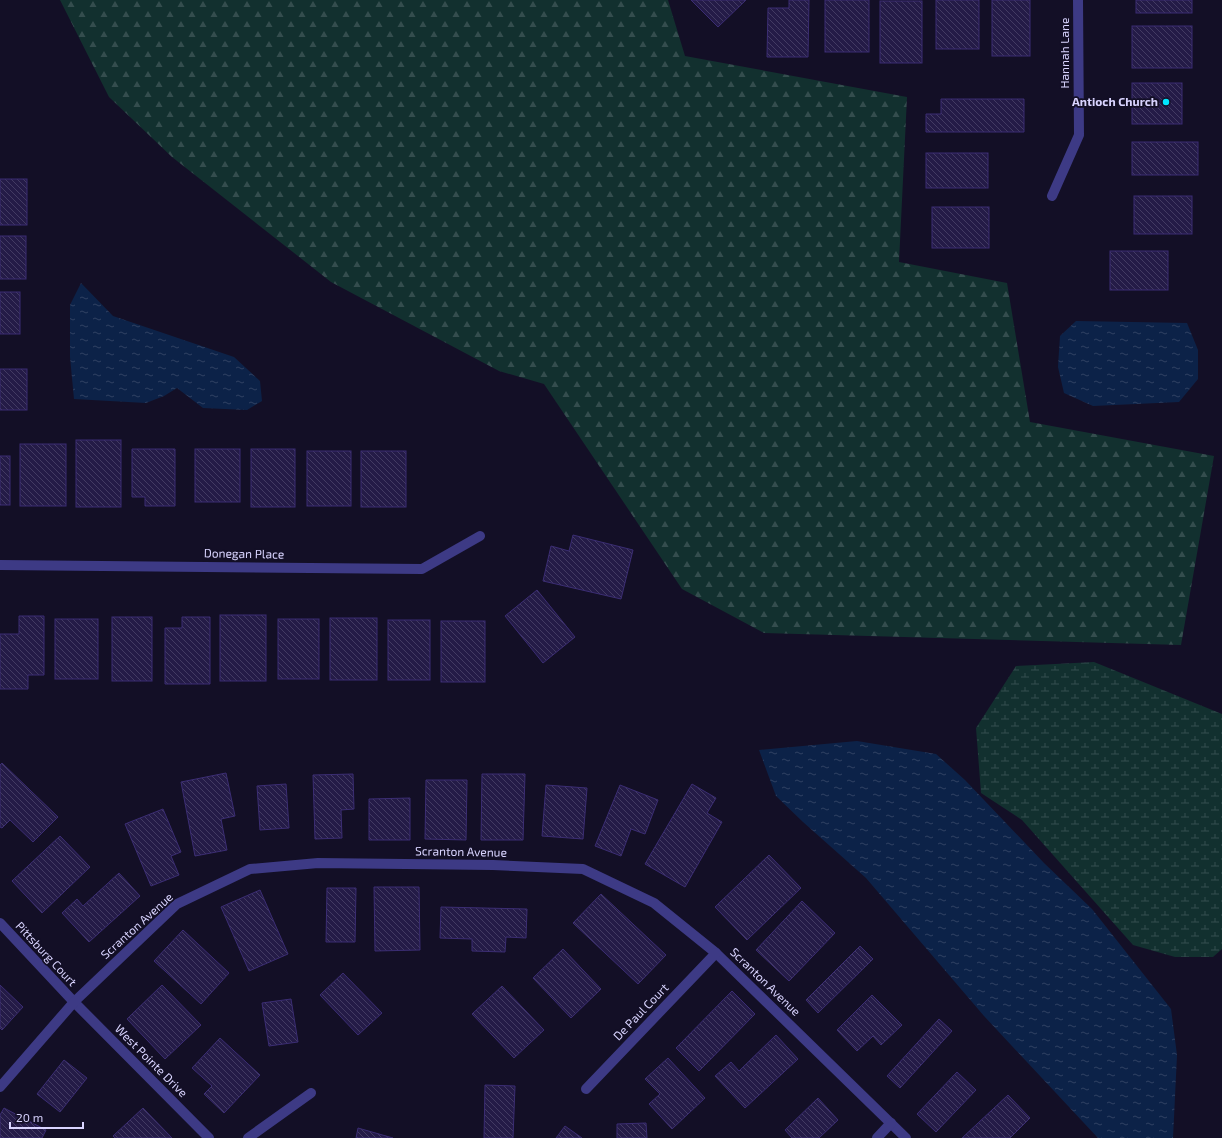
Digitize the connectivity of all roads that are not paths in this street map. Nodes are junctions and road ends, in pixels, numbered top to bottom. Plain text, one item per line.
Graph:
1 (1078, 0) edge
2 (1052, 196) dead end
3 (480, 536) dead end
4 (0, 564) edge
5 (0, 923) edge
6 (716, 953) junction
7 (74, 1002) junction
8 (0, 1087) edge
9 (586, 1090) dead end
10 (311, 1093) dead end
11 (891, 1123) junction
12 (209, 1138) edge
13 (248, 1138) edge
14 (877, 1138) edge
15 (906, 1138) edge

1 - 2 street, Hannah Lane
3 - 4 street, Donegan Place
5 - 7 street, Pittsburg Court
6 - 7 street, Scranton Avenue
6 - 9 street, De Paul Court
6 - 11 street, Scranton Avenue
7 - 8 street, Scranton Avenue
7 - 12 street, West Pointe Drive
10 - 13 street
11 - 14 street
11 - 15 street, Scranton Avenue

